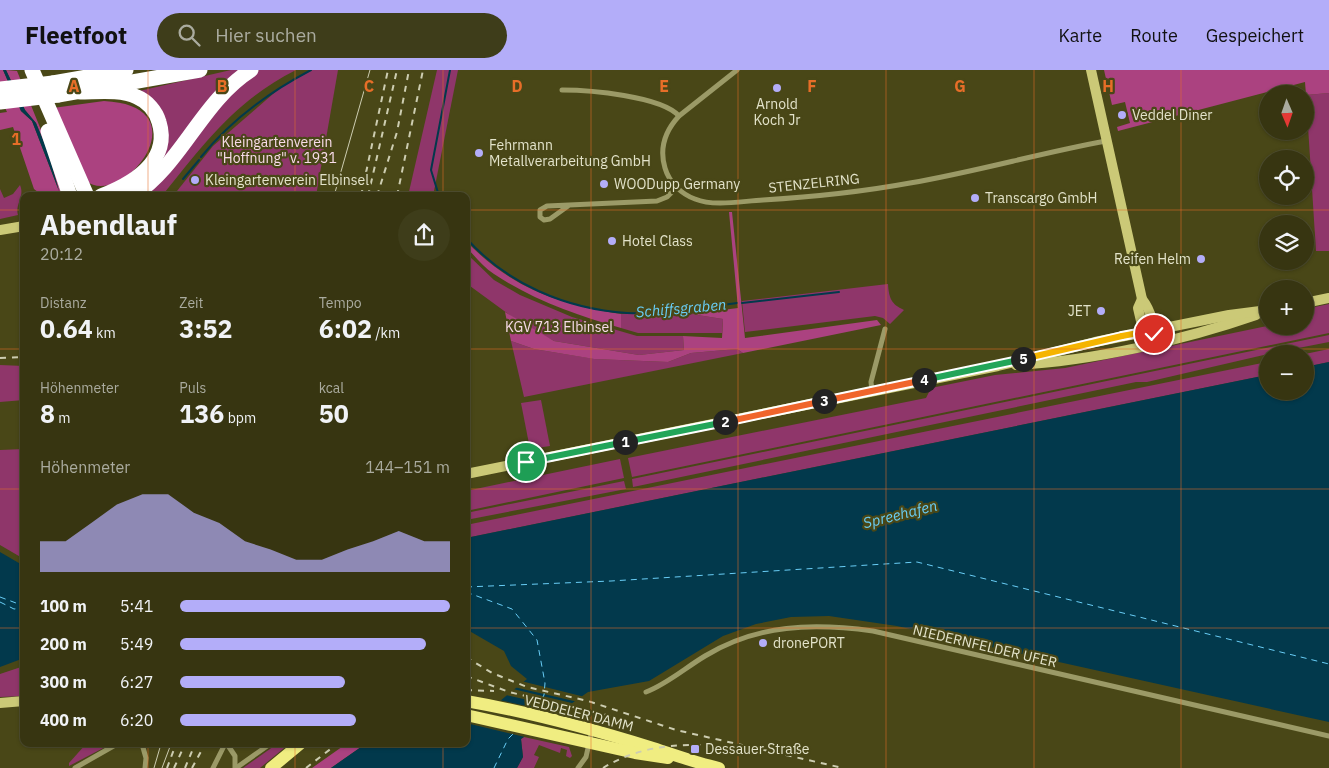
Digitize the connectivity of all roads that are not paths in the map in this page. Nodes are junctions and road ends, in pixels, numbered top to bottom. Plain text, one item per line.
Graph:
1 (22, 70) edge
2 (32, 70) edge
3 (92, 70) edge
4 (126, 70) edge
5 (200, 70) edge
6 (251, 70) edge
7 (737, 70) edge
8 (1090, 70) edge
9 (0, 89) edge
10 (56, 89) junction
11 (562, 90) dead end
12 (80, 92) junction
13 (0, 102) edge
14 (680, 116) junction
15 (1106, 140) junction
16 (677, 188) junction
17 (69, 192) edge
18 (85, 192) edge
19 (110, 192) edge
20 (138, 192) edge
21 (568, 206) junction
22 (20, 227) edge
23 (0, 230) edge
24 (1329, 298) edge
25 (1142, 299) junction
26 (1314, 301) edge
27 (1259, 312) edge
28 (1259, 313) edge
29 (885, 329) dead end
30 (1154, 330) junction
31 (1143, 332) junction
32 (1152, 343) junction
33 (998, 366) junction
34 (872, 392) junction
35 (470, 473) edge
36 (646, 692) dead end
37 (20, 701) edge
38 (470, 702) edge
39 (0, 703) edge
40 (470, 716) edge
41 (590, 736) junction
42 (1329, 736) edge
43 (111, 747) edge
44 (143, 747) edge
45 (224, 747) edge
46 (228, 747) edge
47 (266, 747) edge
48 (299, 747) edge
49 (75, 768) edge
50 (145, 768) edge
51 (212, 768) edge
52 (236, 768) edge
53 (271, 768) edge
54 (578, 768) edge
55 (719, 768) edge

1 - 17 highway
2 - 18 highway
3 - 10 highway
4 - 10 highway
5 - 12 highway
6 - 20 highway
7 - 14 street
8 - 15 main road
9 - 10 highway, bridge
10 - 12 highway
10 - 13 highway, bridge
11 - 14 street
12 - 19 highway
14 - 16 street
15 - 16 street, STENZELRING
15 - 25 main road
16 - 21 street
21 - 21 street
22 - 23 main road
24 - 26 main road
25 - 30 main road
25 - 31 main road
27 - 30 main road
28 - 32 main road
29 - 34 street
30 - 31 main road
30 - 32 main road
31 - 32 main road
31 - 33 main road
32 - 33 main road
33 - 34 main road
34 - 35 main road
36 - 42 street, NIEDERNFELDER UFER
37 - 39 main road
38 - 41 main road, VEDDELER DAMM
40 - 41 main road, VEDDELER DAMM
41 - 54 street
41 - 55 main road, VEDDELER DAMM
43 - 49 street
44 - 50 street
45 - 51 street
46 - 52 street
47 - 52 street
48 - 53 main road

